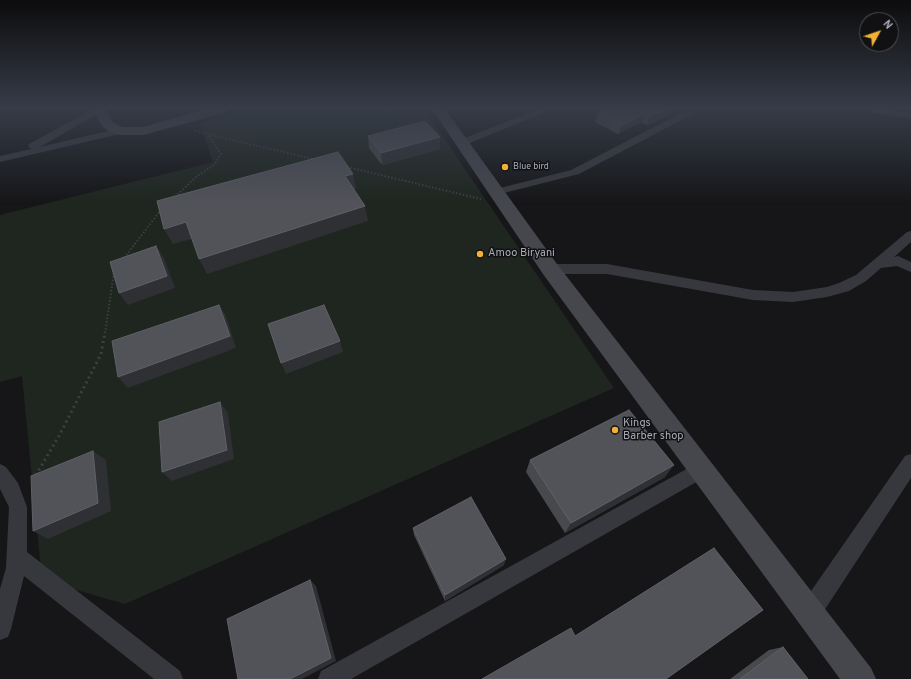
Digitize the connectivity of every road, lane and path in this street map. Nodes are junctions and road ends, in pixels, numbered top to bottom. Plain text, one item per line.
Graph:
1 (43, 141) edge
2 (78, 141) edge
3 (212, 141) edge
4 (235, 141) edge
5 (467, 141) edge
6 (635, 141) edge
7 (461, 143) joint
8 (17, 155) junction
9 (0, 159) edge
10 (314, 160) edge
11 (345, 167) edge
12 (500, 198) junction
13 (173, 199) edge
14 (162, 210) edge
15 (911, 235) edge
16 (123, 260) edge
17 (877, 264) junction
18 (118, 266) edge
19 (911, 267) edge
20 (550, 269) junction
21 (911, 462) edge
22 (701, 470) junction
23 (0, 473) edge
24 (18, 507) junction
25 (17, 558) junction
26 (810, 612) junction
27 (0, 629) edge
28 (172, 679) edge
29 (328, 679) edge
30 (860, 679) edge

1 - 8 street
2 - 8 street
3 - 13 path
4 - 10 path
5 - 7 street
6 - 12 street
7 - 12 street
8 - 9 street
11 - 12 path
12 - 20 street
14 - 16 path
15 - 17 street
17 - 19 street
17 - 20 street
18 - 24 path
20 - 22 street
21 - 26 street
22 - 26 street
22 - 29 street
23 - 24 street
24 - 25 street
25 - 27 street
25 - 28 street
26 - 30 street

